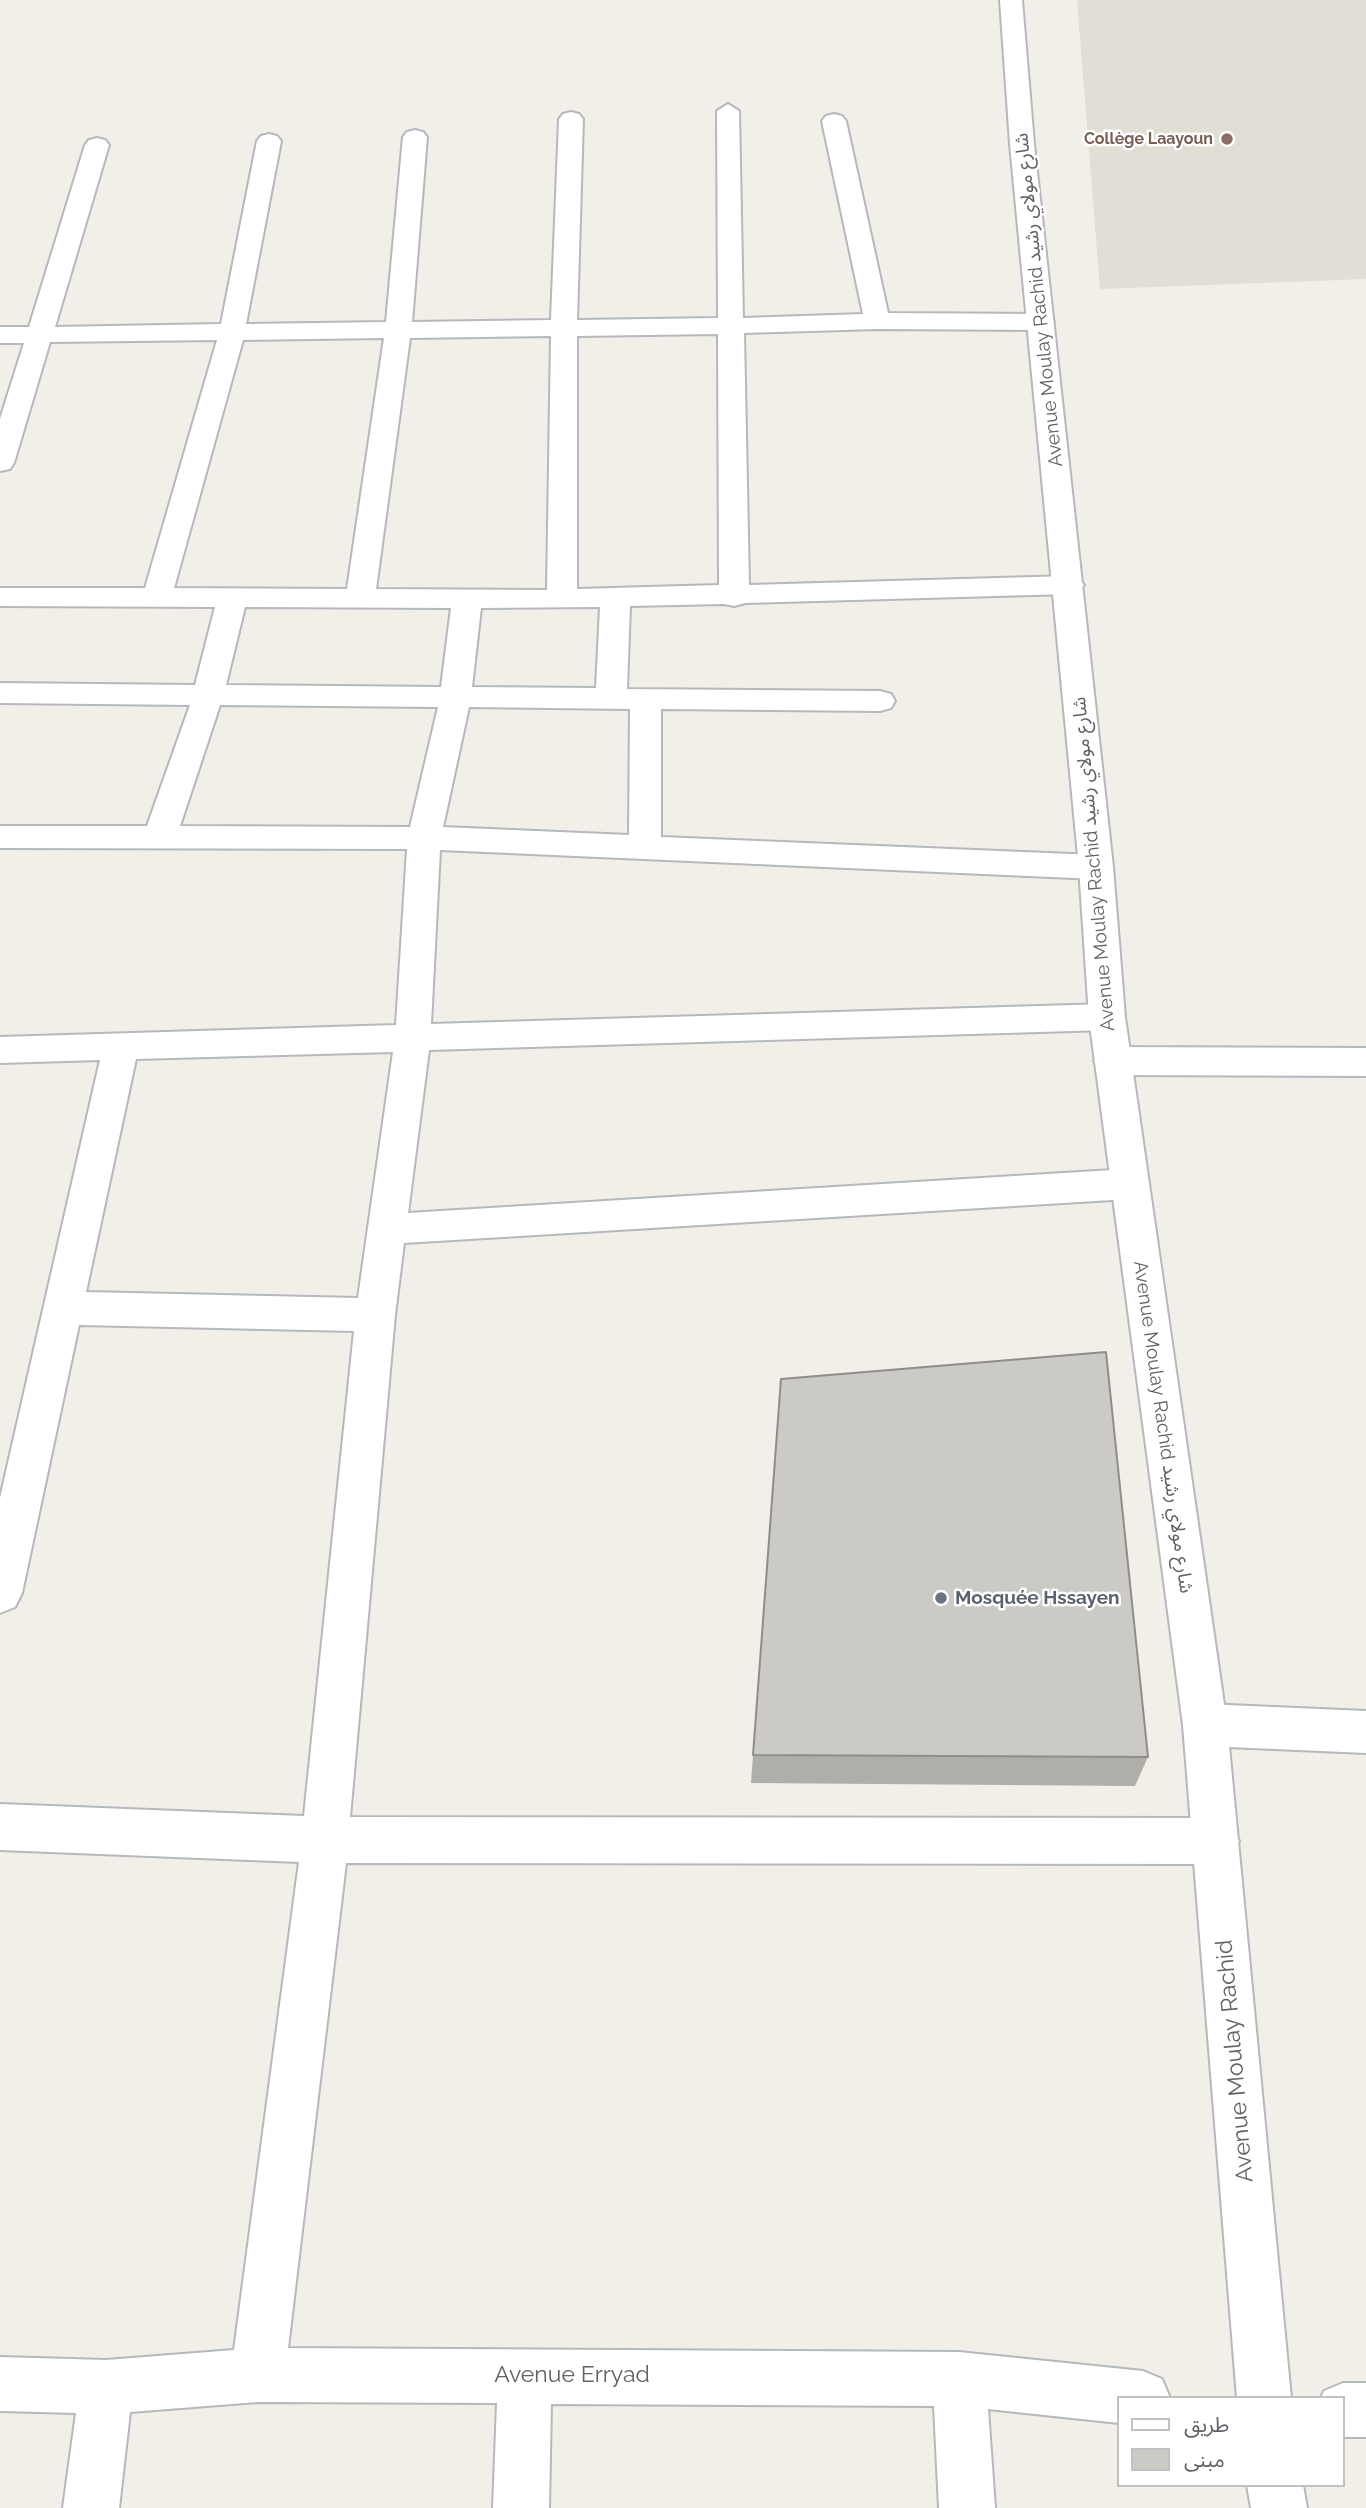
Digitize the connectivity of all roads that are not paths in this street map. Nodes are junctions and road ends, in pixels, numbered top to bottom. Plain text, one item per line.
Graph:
1 (1011, 0) edge
2 (728, 111) dead end
3 (571, 120) dead end
4 (834, 121) dead end
5 (415, 137) dead end
6 (269, 141) dead end
7 (97, 145) dead end
8 (877, 321) junction
9 (1041, 322) junction
10 (731, 326) junction
11 (564, 328) junction
12 (398, 330) junction
13 (232, 332) junction
14 (0, 335) edge
15 (40, 335) junction
16 (0, 463) edge
17 (1069, 585) junction
18 (157, 597) junction
19 (467, 597) junction
20 (734, 597) junction
21 (360, 598) junction
22 (615, 598) junction
23 (232, 599) junction
24 (562, 599) junction
25 (1, 600) edge
26 (0, 693) edge
27 (208, 696) junction
28 (455, 699) junction
29 (611, 700) junction
30 (646, 700) junction
31 (880, 701) dead end
32 (0, 837) edge
33 (160, 837) junction
34 (424, 838) junction
35 (645, 847) junction
36 (1097, 867) junction
37 (1107, 1017) junction
38 (413, 1038) junction
39 (121, 1046) junction
40 (0, 1050) edge
41 (1112, 1061) junction
42 (1366, 1062) edge
43 (1129, 1184) junction
44 (390, 1229) junction
45 (63, 1308) junction
46 (375, 1315) junction
47 (0, 1593) edge
48 (1205, 1725) junction
49 (1366, 1732) edge
50 (0, 1827) edge
51 (325, 1840) junction
52 (1216, 1841) junction
53 (258, 2375) junction
54 (525, 2375) junction
55 (959, 2379) junction
56 (0, 2385) edge
57 (106, 2387) junction
58 (1124, 2396) edge
59 (1264, 2396) edge
60 (1345, 2410) edge
61 (1366, 2410) edge
62 (1275, 2487) edge
63 (91, 2508) edge
64 (521, 2508) edge
65 (967, 2508) edge
66 (1279, 2508) edge

1 - 9 street, Avenue Moulay Rachid شارع مولاي رشيد
2 - 10 street
3 - 11 street
4 - 8 street
5 - 12 street
6 - 13 street
7 - 15 street
8 - 9 street
8 - 10 street
9 - 17 street, Avenue Moulay Rachid شارع مولاي رشيد
10 - 11 street
10 - 20 street
11 - 12 street
11 - 24 street
12 - 13 street
12 - 21 street
13 - 15 street
13 - 18 street
14 - 15 street
15 - 16 street
17 - 20 street
17 - 36 street, Avenue Moulay Rachid شارع مولاي رشيد
18 - 23 street
18 - 25 street
19 - 21 street
19 - 24 street
19 - 28 street
20 - 22 street
21 - 23 street
22 - 24 street
22 - 29 street
23 - 27 street
26 - 27 street
27 - 28 street
27 - 33 street
28 - 29 street
28 - 34 street
29 - 30 street
30 - 31 street
30 - 35 street
32 - 33 street
33 - 34 street
34 - 35 street
34 - 38 street
35 - 36 street
36 - 37 street, Avenue Moulay Rachid شارع مولاي رشيد
37 - 38 street
37 - 41 street, Avenue Moulay Rachid شارع مولاي رشيد
38 - 39 street
38 - 44 street
39 - 40 street
39 - 45 street
41 - 42 street
41 - 43 street, Avenue Moulay Rachid شارع مولاي رشيد
43 - 44 street
43 - 48 street, Avenue Moulay Rachid شارع مولاي رشيد
44 - 46 street
45 - 46 street
45 - 47 street
46 - 51 street
48 - 49 street
48 - 52 street, Avenue Moulay Rachid
50 - 51 street
51 - 52 street
51 - 53 street
52 - 59 street, Avenue Moulay Rachid
53 - 54 street, Avenue Erryad
53 - 57 street, Avenue Erryad
54 - 55 street, Avenue Erryad
54 - 64 street
55 - 58 street, Avenue Erryad
55 - 65 street
56 - 57 street, Avenue Erryad
57 - 63 street
60 - 61 street
62 - 66 street

